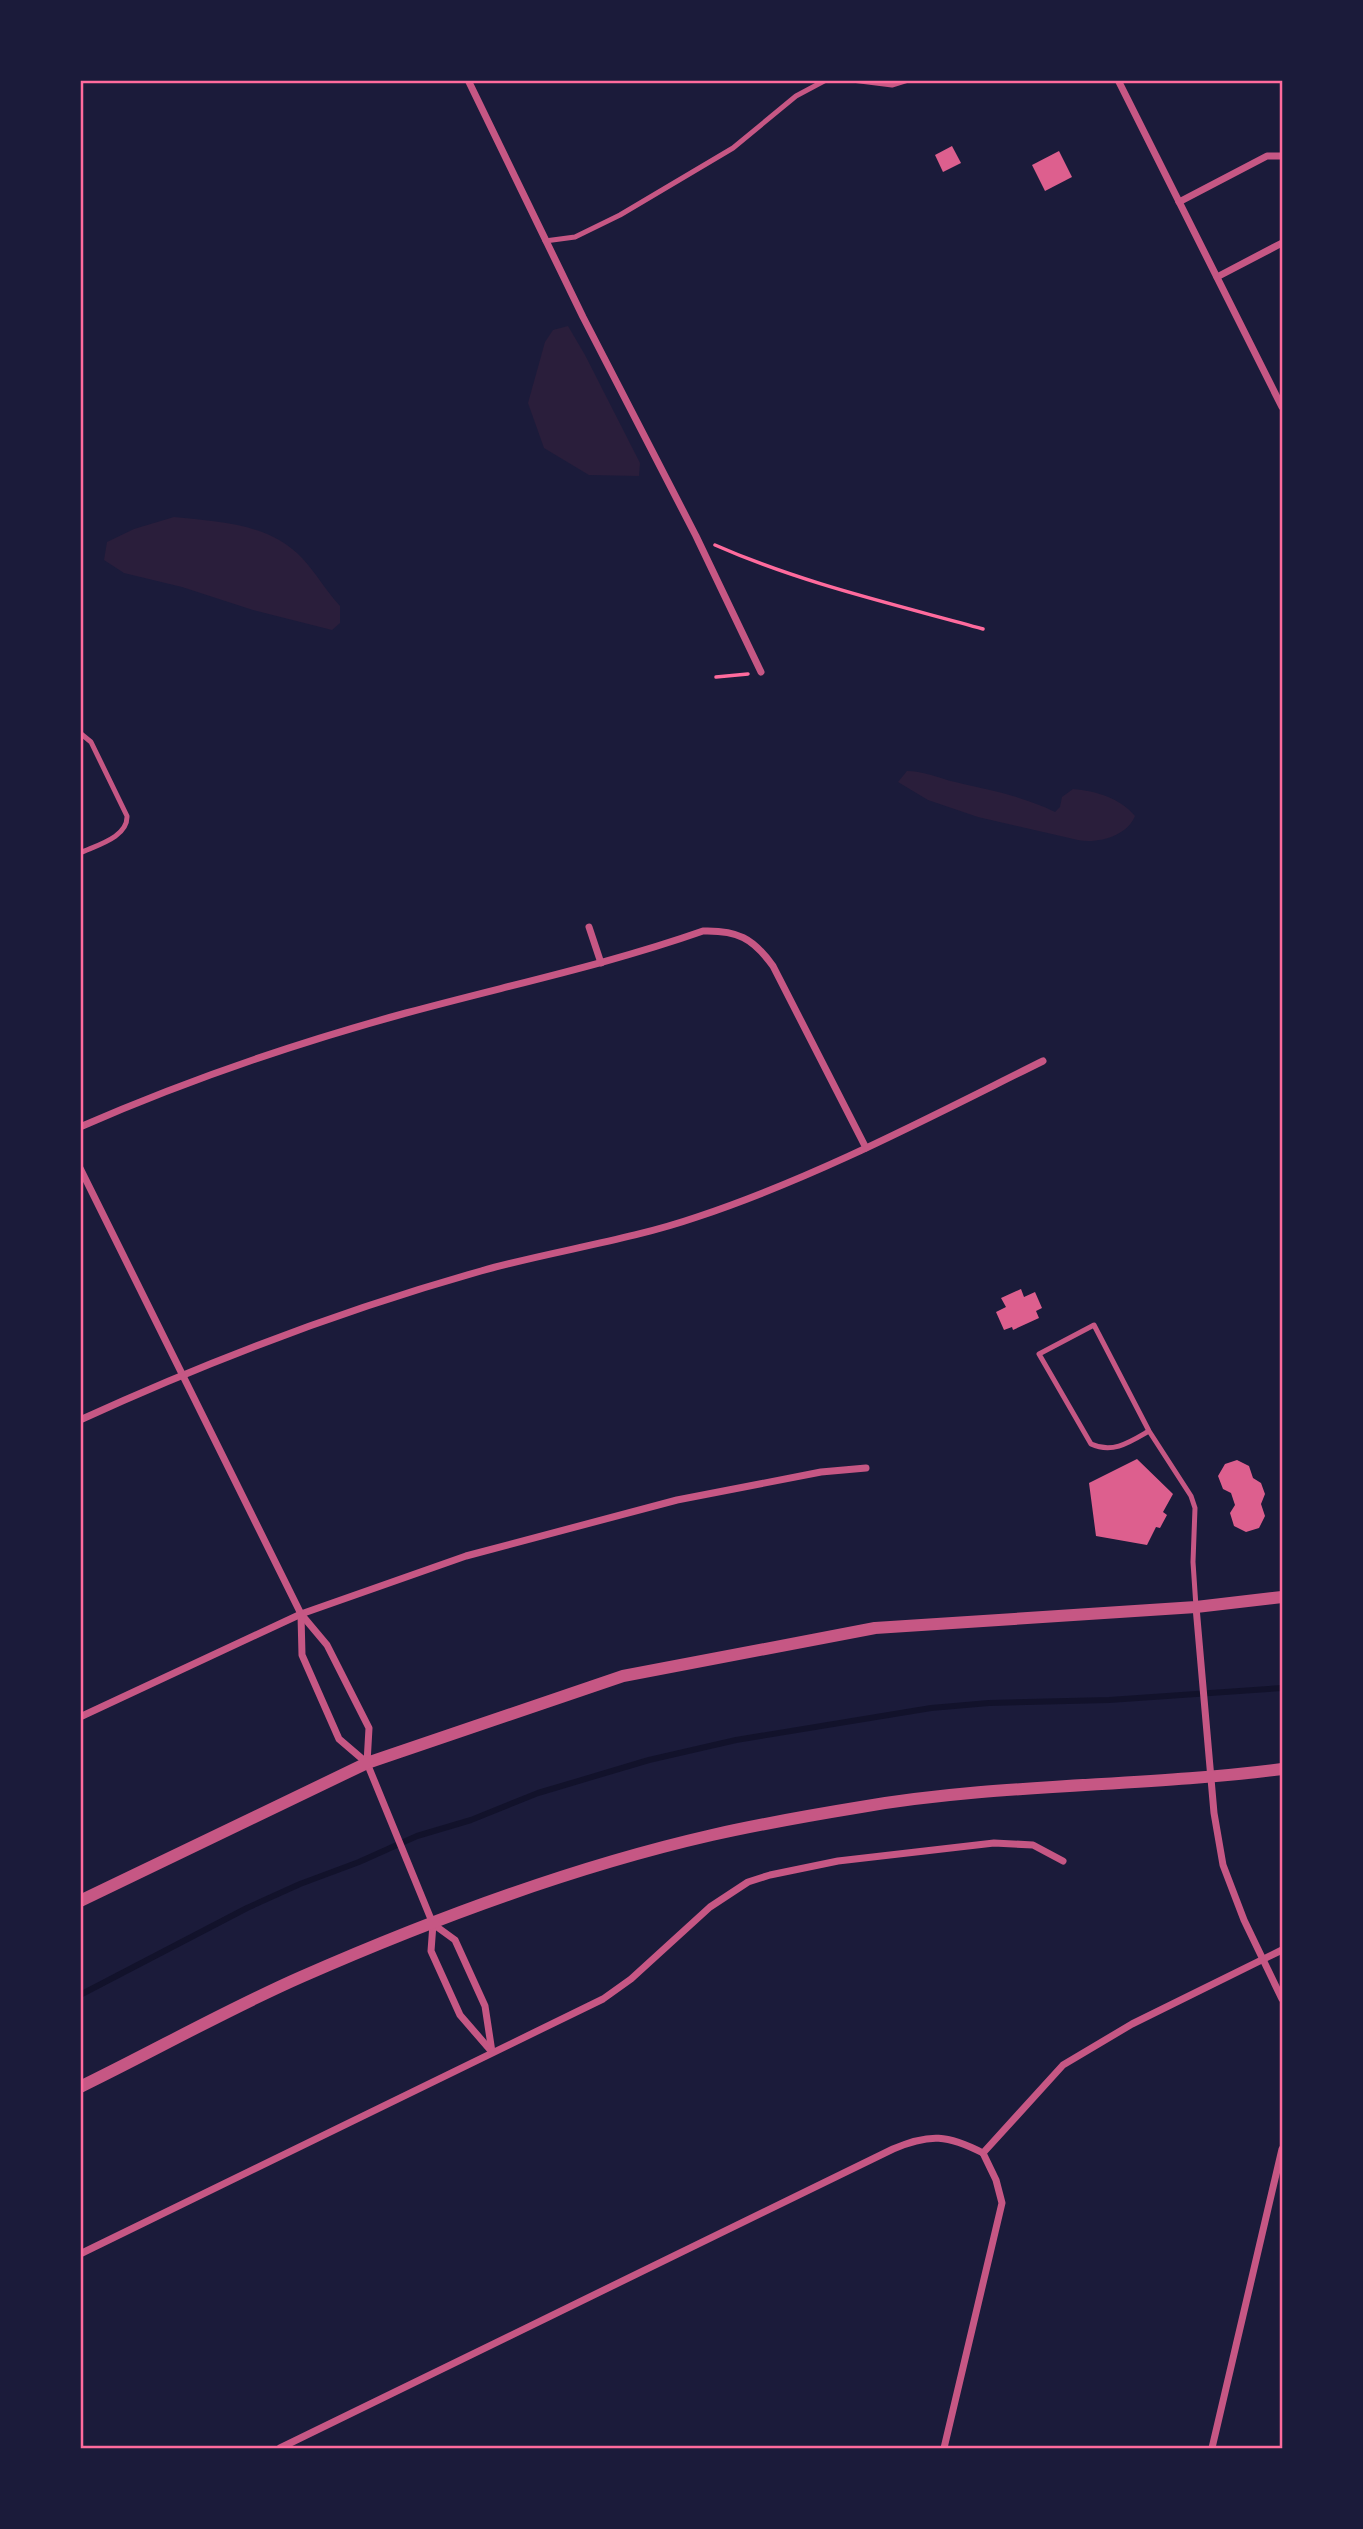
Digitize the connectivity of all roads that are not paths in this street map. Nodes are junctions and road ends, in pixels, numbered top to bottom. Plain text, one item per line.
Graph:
1 (468, 80) edge
2 (826, 80) edge
3 (852, 80) edge
4 (908, 80) edge
5 (1118, 80) edge
6 (1283, 156) edge
7 (1179, 202) junction
8 (545, 241) junction
9 (1283, 243) edge
10 (1217, 277) junction
11 (1283, 407) edge
12 (761, 672) road end
13 (80, 733) edge
14 (80, 853) edge
15 (589, 927) dead end
16 (601, 962) junction
17 (1044, 1061) dead end
18 (80, 1127) edge
19 (866, 1148) junction
20 (80, 1168) edge
21 (183, 1374) junction
22 (80, 1420) edge
23 (1149, 1431) junction
24 (866, 1468) dead end
25 (1283, 1597) edge
26 (1196, 1607) junction
27 (301, 1614) junction
28 (80, 1717) edge
29 (367, 1763) junction
30 (1283, 1769) edge
31 (1211, 1778) junction
32 (1063, 1861) dead end
33 (80, 1901) edge
34 (433, 1924) junction
35 (1283, 1950) edge
36 (1264, 1959) junction
37 (1283, 1999) edge
38 (492, 2052) junction
39 (80, 2087) edge
40 (1283, 2149) edge
41 (983, 2153) junction
42 (80, 2254) edge
43 (280, 2448) edge
44 (944, 2448) edge
45 (1212, 2448) edge

1 - 8 street
2 - 8 lane
3 - 4 lane
5 - 7 street
6 - 7 street
7 - 10 street
8 - 12 street
9 - 10 street
10 - 11 street
13 - 14 lane
15 - 16 street
16 - 18 street
16 - 19 street
17 - 19 street
19 - 21 street
20 - 21 street
21 - 22 street
21 - 27 street
23 - 23 lane
23 - 26 lane
24 - 27 street
25 - 26 street
26 - 29 street
26 - 31 street
27 - 28 street
27 - 29 street
27 - 29 street
29 - 33 street
29 - 34 street
30 - 31 street
31 - 34 street
31 - 36 street
32 - 38 street
34 - 38 street
34 - 38 street
34 - 39 street
35 - 36 street
36 - 37 street
36 - 41 street
38 - 42 street
40 - 45 street
41 - 43 street
41 - 44 street

